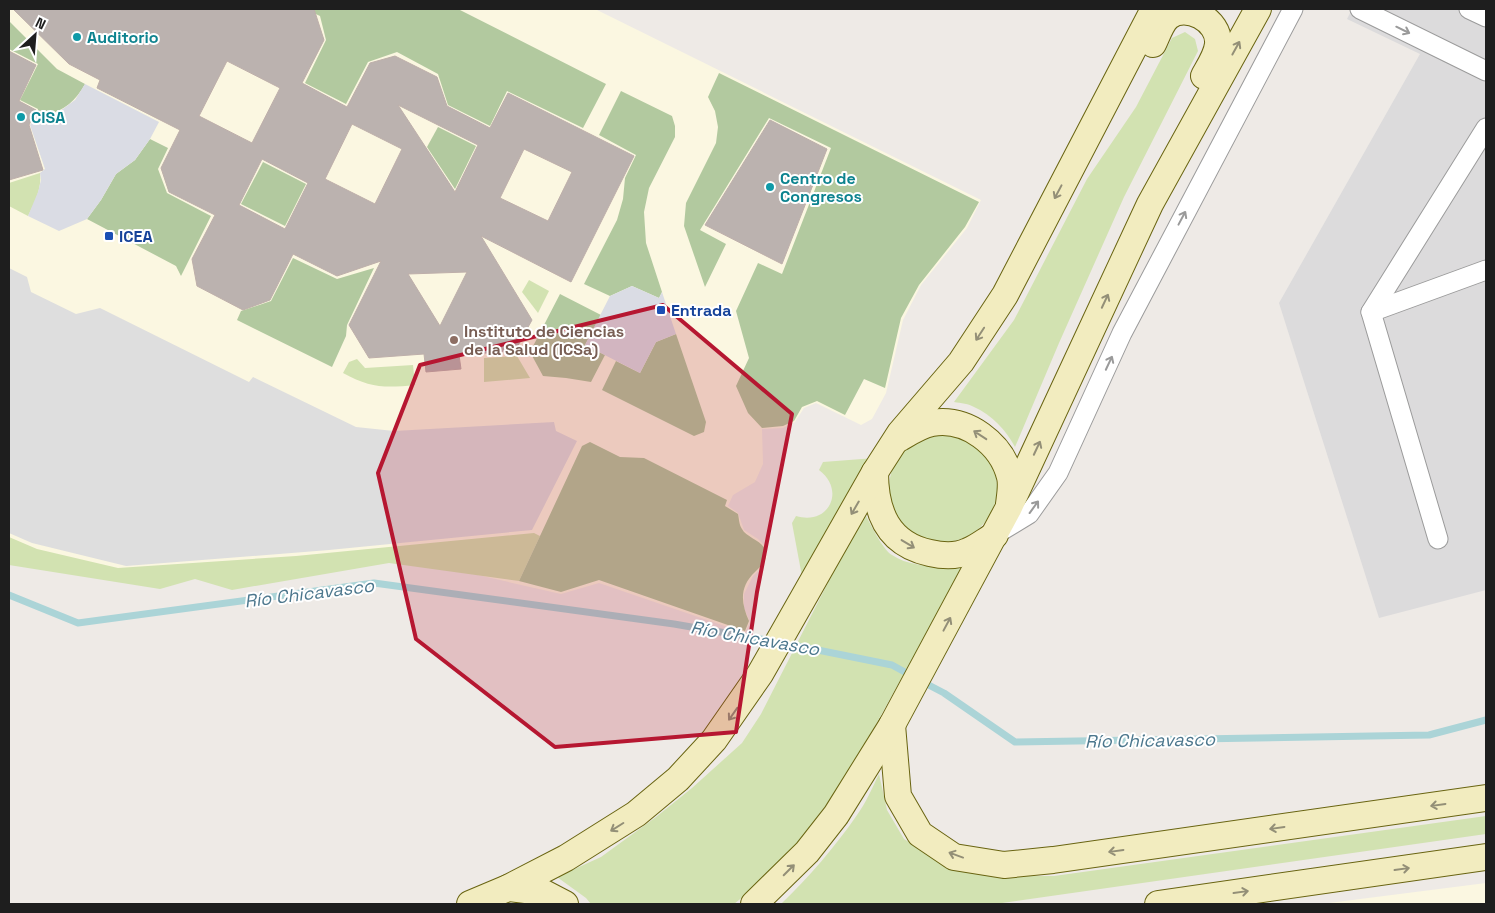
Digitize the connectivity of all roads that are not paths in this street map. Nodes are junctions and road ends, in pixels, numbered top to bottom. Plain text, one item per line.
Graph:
1 (1154, 9) edge
2 (1258, 9) edge
3 (1293, 9) edge
4 (1360, 9) edge
5 (1469, 9) edge
6 (1486, 16) edge
7 (1486, 71) edge
8 (1486, 128) edge
9 (1071, 168) junction
10 (1130, 248) junction
11 (1159, 264) junction
12 (1486, 270) edge
13 (1371, 312) junction
14 (894, 442) junction
15 (875, 472) junction
16 (1009, 507) junction
17 (994, 535) junction
18 (1438, 539) dead end
19 (892, 726) junction
20 (1486, 798) edge
21 (1486, 857) edge
22 (508, 888) junction
23 (470, 904) edge
24 (565, 904) edge
25 (754, 904) edge
26 (1158, 904) edge

1 - 9 main road
10 -> 2 main road
11 -> 3 street
4 -> 7 street
5 - 6 street
8 - 13 street
9 - 10 main road
9 -> 14 main road
10 - 11 street
16 -> 10 main road
17 -> 11 street
12 - 13 street
13 - 18 street
14 - 15 main road
16 -> 14 main road
15 -> 17 main road
15 -> 22 main road
16 - 17 main road
19 -> 17 main road
20 -> 19 main road
25 -> 19 main road
26 -> 21 main road
22 - 23 main road
22 - 24 main road

